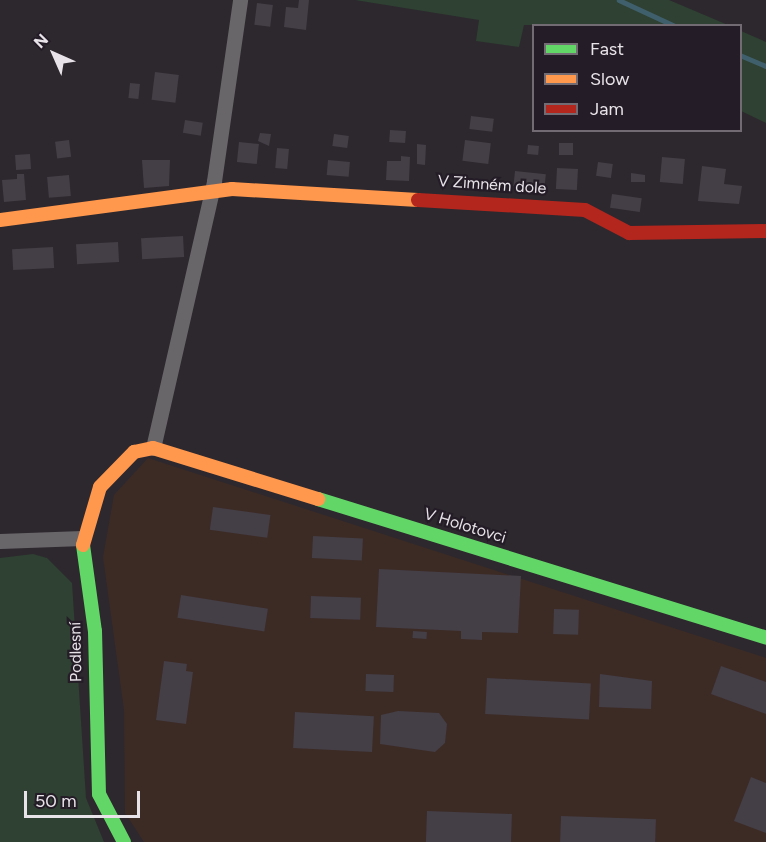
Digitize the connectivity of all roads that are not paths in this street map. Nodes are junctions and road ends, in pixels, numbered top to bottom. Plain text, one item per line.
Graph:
1 (240, 0) edge
2 (211, 195) junction
3 (0, 220) edge
4 (766, 231) edge
5 (153, 448) junction
6 (82, 538) junction
7 (0, 541) edge
8 (766, 638) edge
9 (124, 842) edge

1 - 2 street
2 - 3 street, V Zimném dole
2 - 4 street, V Zimném dole
2 - 5 street
5 - 6 street
5 - 8 street, V Holotovci
6 - 7 street
6 - 9 street, Podlesní

